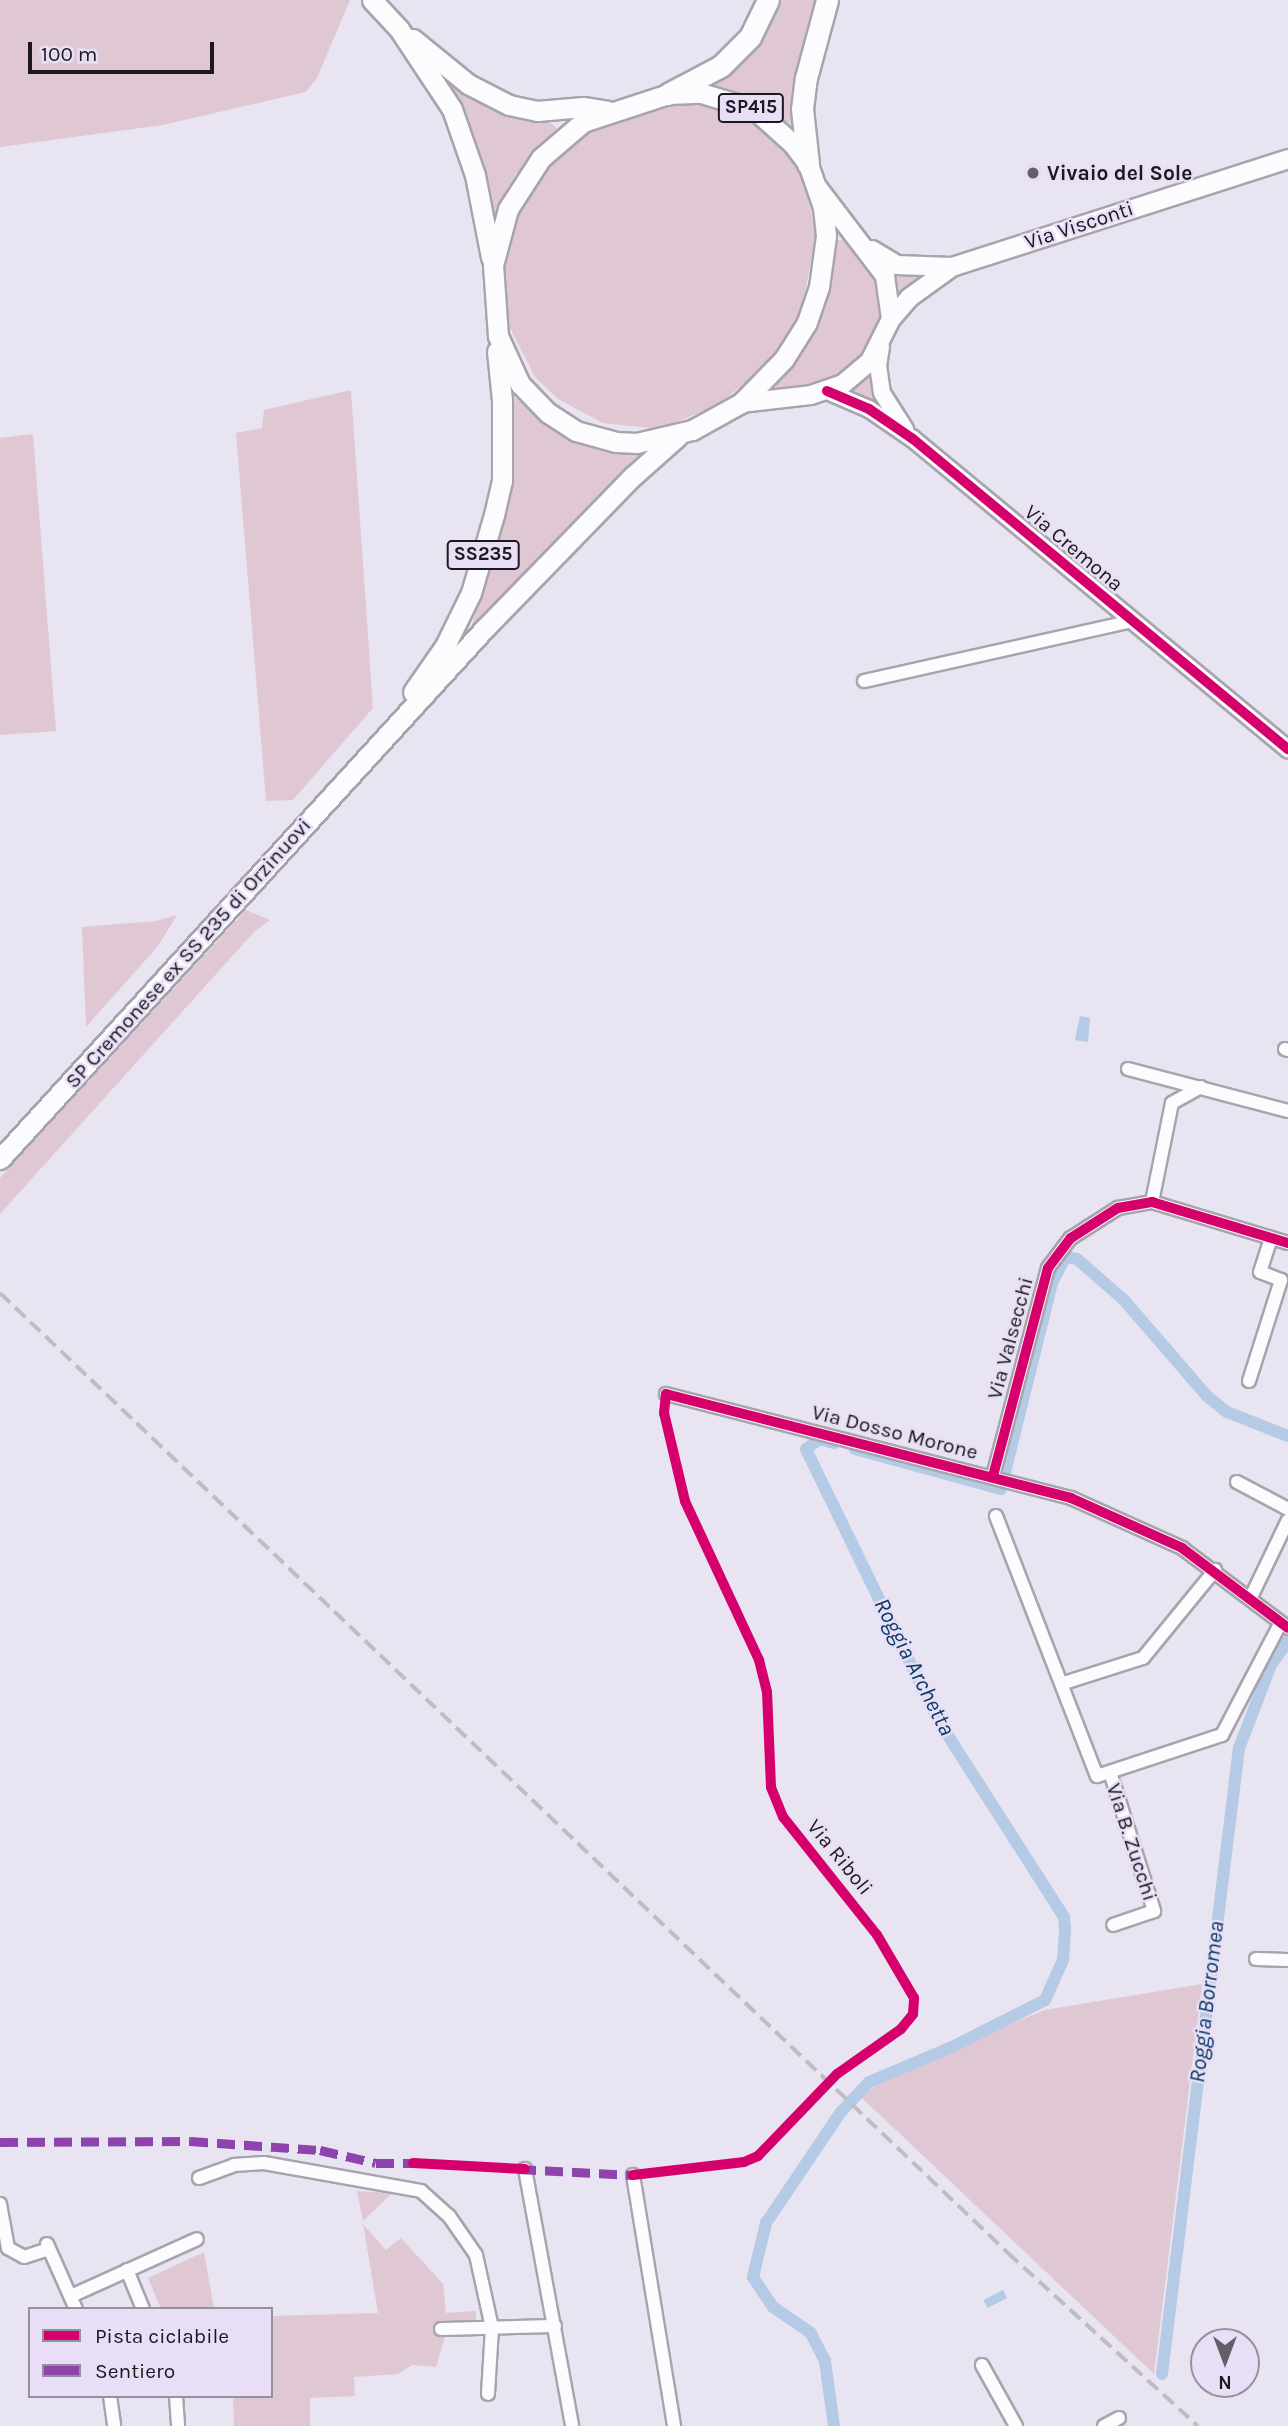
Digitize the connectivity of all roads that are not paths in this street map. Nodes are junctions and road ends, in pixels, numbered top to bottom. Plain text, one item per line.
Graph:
1 (372, 0) edge
2 (768, 0) edge
3 (827, 0) edge
4 (399, 29) junction
5 (668, 94) junction
6 (607, 111) junction
7 (1288, 159) edge
8 (808, 164) junction
9 (817, 188) junction
10 (855, 235) junction
11 (493, 265) junction
12 (951, 267) junction
13 (891, 319) junction
14 (498, 336) junction
15 (881, 345) junction
16 (827, 391) junction
17 (741, 403) junction
18 (679, 436) junction
19 (913, 439) junction
20 (1133, 621) junction
21 (864, 681) dead end
22 (376, 748) junction
23 (1288, 749) edge
24 (1128, 1069) dead end
25 (1202, 1087) junction
26 (1288, 1111) edge
27 (0, 1159) edge
28 (1152, 1202) junction
29 (1271, 1238) junction
30 (1288, 1243) edge
31 (1249, 1381) dead end
32 (666, 1394) dead end
33 (1002, 1479) junction
34 (1237, 1482) dead end
35 (1288, 1509) edge
36 (996, 1516) dead end
37 (1288, 1520) edge
38 (1215, 1570) junction
39 (1251, 1597) junction
40 (1285, 1625) edge
41 (1064, 1683) junction
42 (1110, 1772) junction
43 (1113, 1925) dead end
44 (1256, 1959) dead end
45 (1288, 1960) edge
46 (525, 2169) dead end
47 (633, 2175) dead end
48 (199, 2178) dead end
49 (0, 2204) edge
50 (197, 2239) dead end
51 (127, 2270) junction
52 (73, 2303) edge
53 (142, 2307) edge
54 (555, 2326) junction
55 (440, 2329) dead end
56 (492, 2329) junction
57 (982, 2365) dead end
58 (488, 2394) dead end
59 (110, 2398) edge
60 (176, 2398) edge
61 (1119, 2418) dead end
62 (114, 2426) edge
63 (178, 2426) edge
64 (572, 2426) edge
65 (674, 2426) edge
66 (1016, 2426) edge
67 (1104, 2426) edge

1 - 4 main road, SP415
2 - 5 highway, SP415
3 - 8 highway, SP415
4 - 6 main road, SP415
4 - 11 main road, SP415
5 - 6 main road, SP415
5 - 8 main road, SP415
6 - 11 main road, SP415
7 - 12 main road, Via Visconti
8 - 9 main road, SP415
9 - 10 main road
9 - 17 main road, SP415
10 - 12 main road
10 - 13 main road
11 - 14 main road, SP415
12 - 13 main road
13 - 15 main road
14 - 18 main road, SP415
14 - 22 main road, SS235
15 - 16 main road
15 - 19 street, Via Cremona
16 - 17 main road
16 - 19 street, Via Cremona
17 - 18 main road, SP415
18 - 22 main road, SS235
19 - 20 street, Via Cremona
20 - 21 street, Via Cremona
20 - 23 street, Via Cremona
22 - 27 main road, SP Cremonese ex SS 235 di Orzinuovi
24 - 25 street
25 - 26 street
25 - 28 street
28 - 29 street, Via Valsecchi
28 - 33 street, Via Valsecchi
29 - 30 street, Via Valsecchi
29 - 31 street
32 - 33 street, Via Dosso Morone
33 - 38 street, Via Dosso Morone
34 - 35 street
36 - 41 street, Via B. Zucchi
37 - 39 street
38 - 39 street, Via Dosso Morone
38 - 41 street
39 - 40 street, Via Dosso Morone
40 - 42 street, Via B. Zucchi
41 - 42 street, Via B. Zucchi
42 - 43 street, Via B. Zucchi
44 - 45 street
46 - 54 street
47 - 65 street
48 - 56 street
49 - 52 street
50 - 51 street
51 - 52 street
51 - 53 street
54 - 56 street
54 - 64 street
55 - 56 street
56 - 58 street
57 - 66 street
59 - 62 street
60 - 63 street
61 - 67 street

